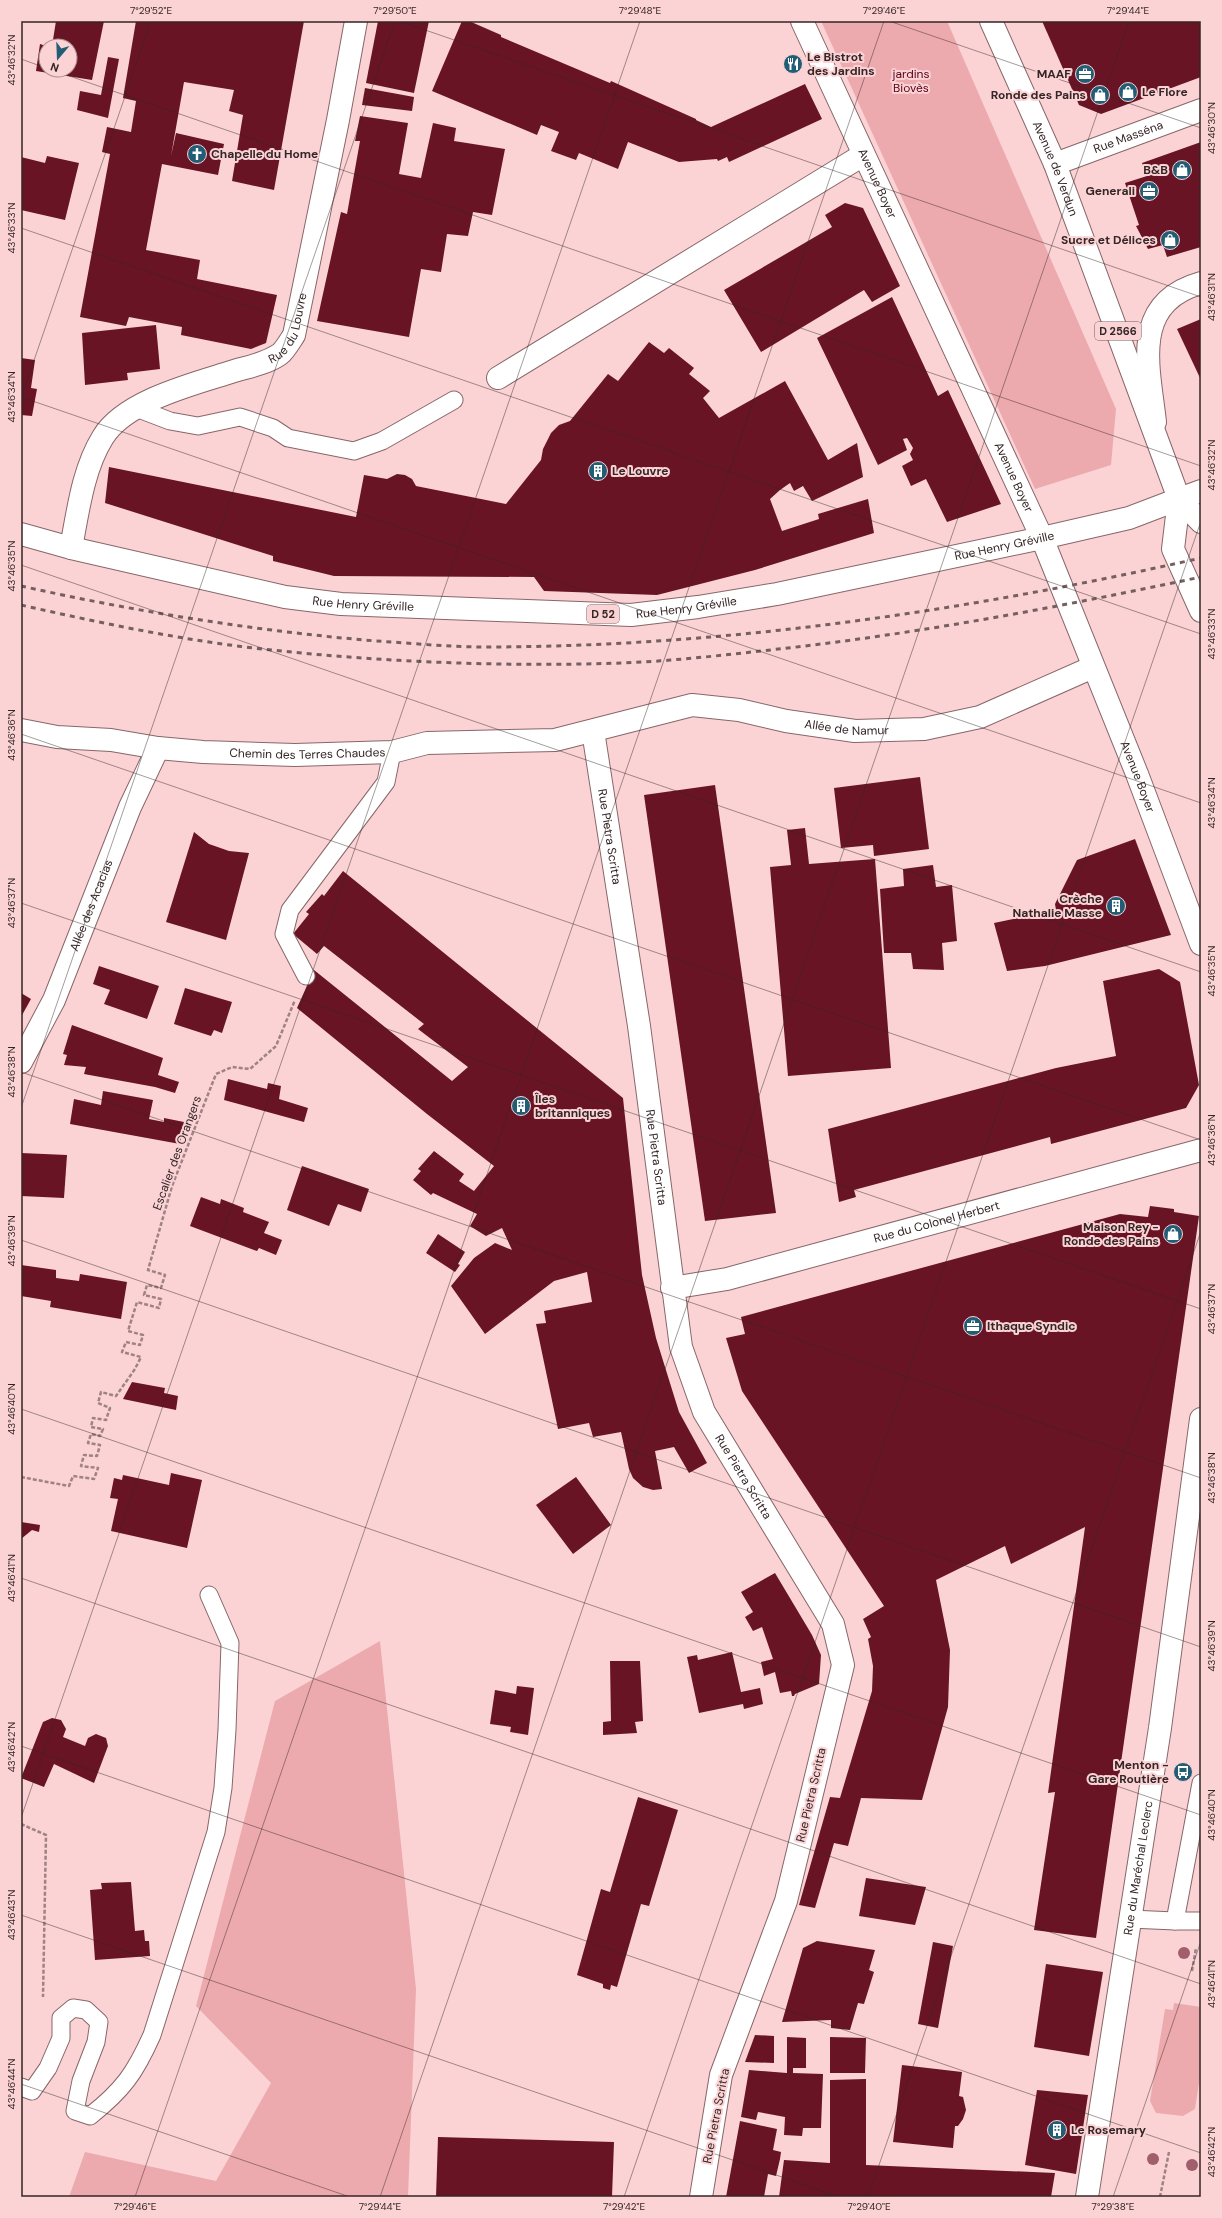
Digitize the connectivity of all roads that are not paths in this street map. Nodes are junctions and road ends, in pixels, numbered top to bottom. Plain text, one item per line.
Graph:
1 (356, 21) edge
2 (802, 21) edge
3 (991, 21) edge
4 (1201, 110) edge
5 (863, 155) junction
6 (1055, 164) junction
7 (1201, 283) edge
8 (498, 378) dead end
9 (454, 400) dead end
10 (136, 408) junction
11 (1156, 435) junction
12 (1201, 491) edge
13 (1179, 499) junction
14 (1201, 522) edge
15 (21, 534) edge
16 (1042, 538) junction
17 (71, 548) junction
18 (1201, 611) edge
19 (1093, 667) junction
20 (21, 730) edge
21 (593, 731) junction
22 (158, 748) junction
23 (392, 752) junction
24 (1201, 944) edge
25 (306, 976) road end
26 (21, 1062) edge
27 (1201, 1150) edge
28 (672, 1288) junction
29 (1201, 1418) edge
30 (209, 1595) dead end
31 (1201, 1782) edge
32 (1130, 1919) junction
33 (1201, 1920) edge
34 (1175, 1921) junction
35 (21, 2087) edge
36 (702, 2197) edge
37 (1087, 2197) edge

1 - 10 street, Rue du Louvre
2 - 5 street, Avenue Boyer
3 - 6 street, Avenue de Verdun / D 2566
4 - 6 street, Rue Masséna
5 - 8 street
5 - 16 street, Avenue Boyer
6 - 11 street, Avenue de Verdun / D 2566
7 - 11 street
9 - 10 lane
10 - 17 street, Rue du Louvre
11 - 13 street, Avenue de Verdun / D 2566
12 - 13 street, Rue Henry Gréville
13 - 14 street, Avenue de Verdun / D 2566
13 - 16 street, Rue Henry Gréville / D 52
13 - 18 street, Avenue de Verdun / D 2566
15 - 17 street, Rue Henry Gréville / D 52
16 - 17 street, Rue Henry Gréville / D 52
16 - 19 street, Avenue Boyer
19 - 21 street, Allée de Namur
19 - 24 street, Avenue Boyer
20 - 22 street, Chemin des Terres Chaudes
21 - 23 street, Chemin des Terres Chaudes
21 - 28 street, Rue Pietra Scritta
22 - 23 street, Chemin des Terres Chaudes
22 - 26 street, Allée des Acacias
23 - 25 lane
27 - 28 street, Rue du Colonel Herbert
28 - 36 street, Rue Pietra Scritta
29 - 32 street, Rue du Maréchal Leclerc
30 - 35 lane
31 - 34 lane
32 - 34 lane
32 - 37 street, Rue du Maréchal Leclerc
33 - 34 lane

